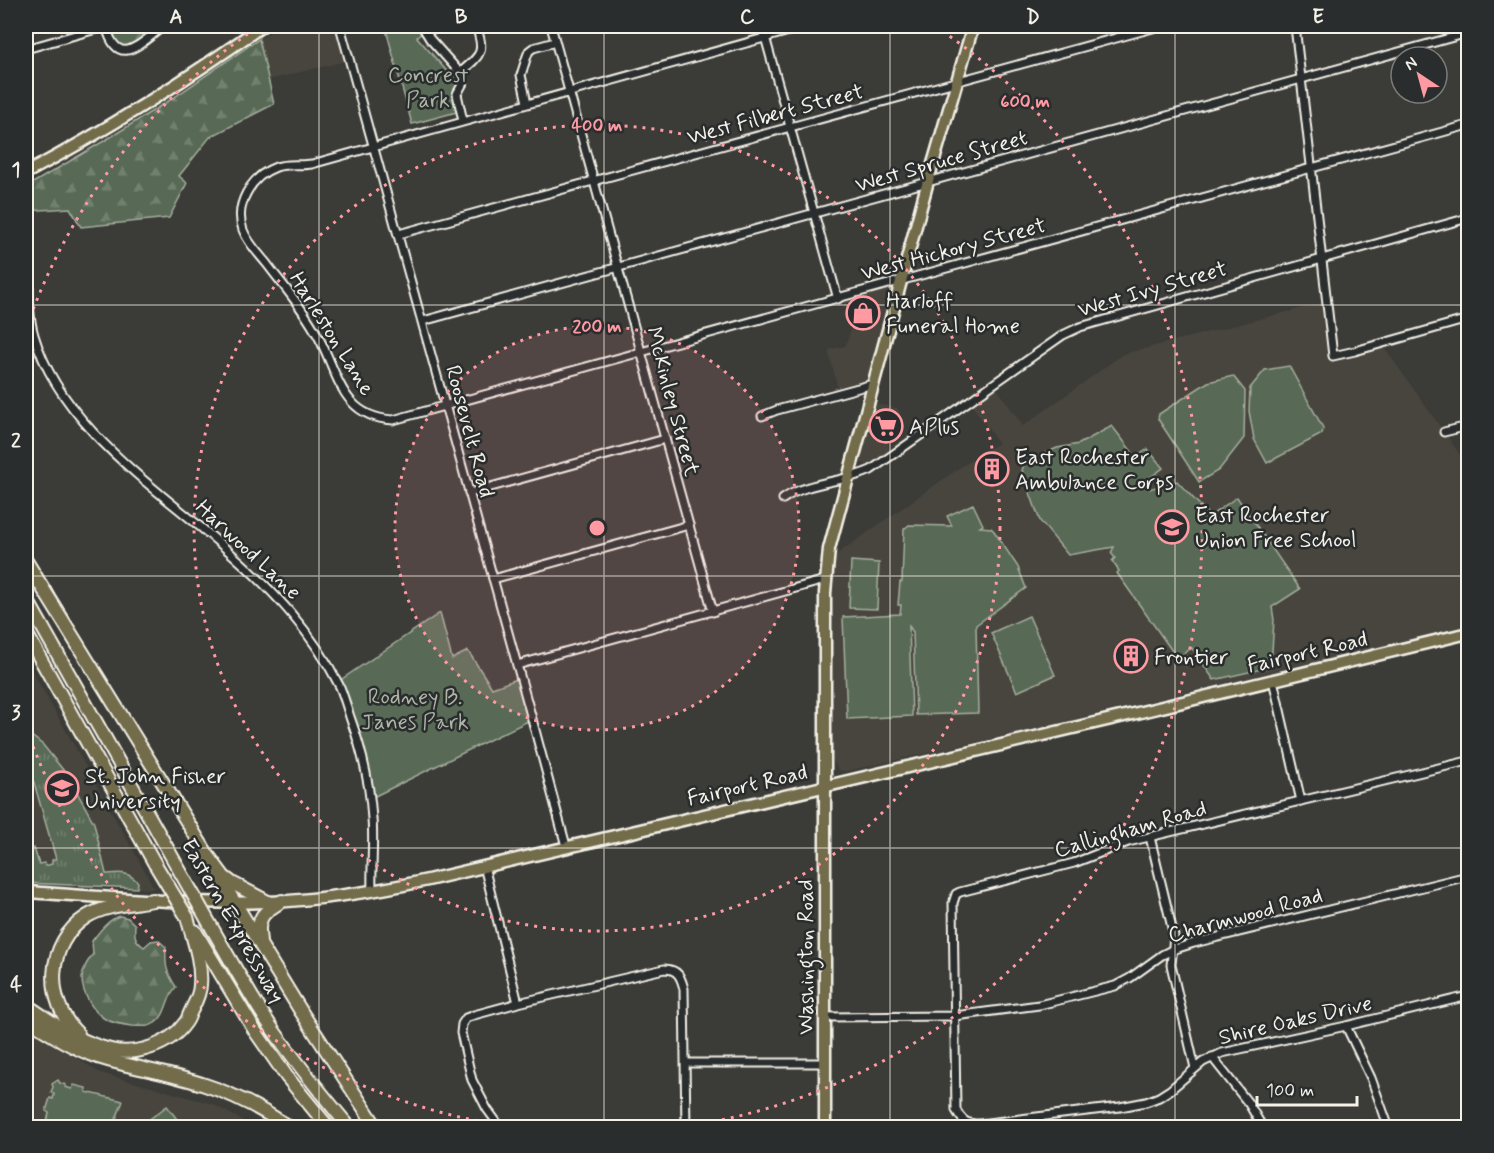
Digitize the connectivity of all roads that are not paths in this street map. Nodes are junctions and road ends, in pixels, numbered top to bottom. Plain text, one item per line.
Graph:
1 (106, 26) edge
2 (164, 26) edge
3 (262, 26) edge
4 (340, 26) edge
5 (439, 26) edge
6 (476, 26) edge
7 (551, 26) edge
8 (762, 26) edge
9 (807, 26) edge
10 (973, 26) edge
11 (1160, 26) edge
12 (1294, 26) edge
13 (92, 28) edge
14 (424, 29) edge
15 (1468, 33) edge
16 (765, 37) junction
17 (555, 42) junction
18 (26, 49) edge
19 (461, 72) junction
20 (1301, 79) junction
21 (957, 82) junction
22 (569, 91) junction
23 (527, 103) junction
24 (463, 121) junction
25 (1468, 125) edge
26 (790, 128) junction
27 (374, 146) junction
28 (1311, 168) junction
29 (26, 173) edge
30 (594, 181) junction
31 (928, 181) junction
32 (814, 214) junction
33 (1468, 218) edge
34 (399, 234) junction
35 (1322, 258) junction
36 (618, 267) junction
37 (29, 272) dead end
38 (902, 281) junction
39 (838, 299) junction
40 (1468, 319) edge
41 (423, 321) junction
42 (642, 353) junction
43 (873, 384) junction
44 (446, 407) junction
45 (762, 416) dead end
46 (1468, 426) edge
47 (1444, 432) dead end
48 (665, 439) junction
49 (848, 477) junction
50 (470, 493) junction
51 (783, 499) dead end
52 (689, 525) junction
53 (26, 561) edge
54 (493, 579) junction
55 (825, 580) junction
56 (26, 598) edge
57 (713, 612) junction
58 (26, 633) edge
59 (1468, 633) edge
60 (517, 665) junction
61 (1273, 680) junction
62 (1468, 761) edge
63 (824, 786) junction
64 (1301, 801) junction
65 (1150, 837) junction
66 (566, 846) junction
67 (207, 854) junction
68 (484, 866) junction
69 (1468, 876) edge
70 (372, 891) junction
71 (26, 892) edge
72 (153, 900) junction
73 (268, 902) junction
74 (282, 902) junction
75 (236, 903) junction
76 (187, 917) junction
77 (264, 950) junction
78 (1172, 950) junction
79 (1468, 997) edge
80 (518, 1003) junction
81 (26, 1005) edge
82 (954, 1016) junction
83 (825, 1017) junction
84 (26, 1018) edge
85 (1346, 1026) junction
86 (87, 1043) junction
87 (1212, 1057) junction
88 (686, 1063) junction
89 (825, 1063) junction
90 (1195, 1068) junction
91 (290, 1128) edge
92 (329, 1128) edge
93 (350, 1128) edge
94 (377, 1128) edge
95 (501, 1128) edge
96 (686, 1128) edge
97 (825, 1128) edge
98 (1263, 1128) edge
99 (1389, 1128) edge

1 - 2 street
1 - 13 street
3 - 29 main road
4 - 27 street, Roosevelt Road
5 - 14 street
6 - 19 street
7 - 17 street, McKinley Street
8 - 16 street
9 - 16 street, Harleston Lane
10 - 21 main road, Washington Road
11 - 21 street, West Filbert Street
12 - 20 street
13 - 18 street
14 - 19 street
15 - 20 street, West Spruce Street
16 - 22 street, Harleston Lane
16 - 26 street
17 - 22 street, McKinley Street
17 - 23 street
19 - 24 street
20 - 28 street
20 - 31 street, West Spruce Street
21 - 26 street, West Filbert Street
21 - 31 main road, Washington Road
22 - 23 street, Harleston Lane
22 - 30 street, McKinley Street
23 - 24 street, Harleston Lane
24 - 27 street, Harleston Lane
25 - 28 street, West Hickory Street
26 - 30 street, West Filbert Street
26 - 32 street
27 - 34 street, Roosevelt Road
27 - 44 street, Harleston Lane
28 - 35 street
28 - 38 street, West Hickory Street
30 - 34 street, West Filbert Street
30 - 36 street, McKinley Street
31 - 32 street, West Spruce Street
31 - 38 main road, Washington Road
32 - 36 street, West Spruce Street
32 - 39 street
33 - 35 street, West Ivy Street
34 - 41 street, Roosevelt Road
35 - 40 street
35 - 49 street, West Ivy Street
36 - 41 street, West Spruce Street
36 - 42 street, McKinley Street
37 - 70 street, Harwood Lane
38 - 39 street, West Hickory Street
38 - 43 main road, Washington Road
39 - 42 street, West Hickory Street
41 - 44 street, Roosevelt Road
42 - 44 street, West Hickory Street
42 - 48 street, McKinley Street
43 - 45 street
43 - 49 main road, Washington Road
44 - 50 street, Roosevelt Road
46 - 47 street
48 - 50 street
48 - 52 street, McKinley Street
49 - 51 street, West Ivy Street
49 - 55 main road, Washington Road
50 - 54 street, Roosevelt Road
52 - 54 street
52 - 57 street, McKinley Street
53 - 67 highway
54 - 60 street, Roosevelt Road
55 - 57 street
55 - 63 main road, Washington Road
56 - 93 highway, Eastern Expressway, bridge
57 - 60 street
58 - 76 highway, Eastern Expressway, bridge
59 - 61 main road, Fairport Road
60 - 66 street, Roosevelt Road
61 - 63 main road, Fairport Road
61 - 64 street
62 - 64 street, Callingham Road
63 - 66 main road, Fairport Road
63 - 83 main road, Washington Road
64 - 65 street, Callingham Road
65 - 78 street
65 - 82 street, Callingham Road
66 - 68 main road, Fairport Road
67 - 73 highway
67 - 75 highway
68 - 70 main road, Fairport Road
68 - 80 street
69 - 78 street, Charmwood Road
70 - 74 main road, Fairport Road
71 - 72 main road, Fairport Road
72 - 75 main road, Fairport Road
72 - 86 highway
73 - 74 main road, Fairport Road
73 - 75 main road, Fairport Road
74 - 77 highway
75 - 77 highway
76 - 86 highway
76 - 92 highway, Eastern Expressway
77 - 94 highway
78 - 82 street, Charmwood Road
78 - 90 street
79 - 85 street, Shire Oaks Drive
80 - 88 street
80 - 95 street
81 - 86 highway
82 - 83 street, Charmwood Road
82 - 90 street, Shire Oaks Drive
83 - 89 main road, Washington Road
84 - 91 highway
85 - 87 street, Shire Oaks Drive
85 - 99 street
87 - 90 street, Shire Oaks Drive
87 - 98 street
88 - 89 street
88 - 96 street
89 - 97 main road, Washington Road

